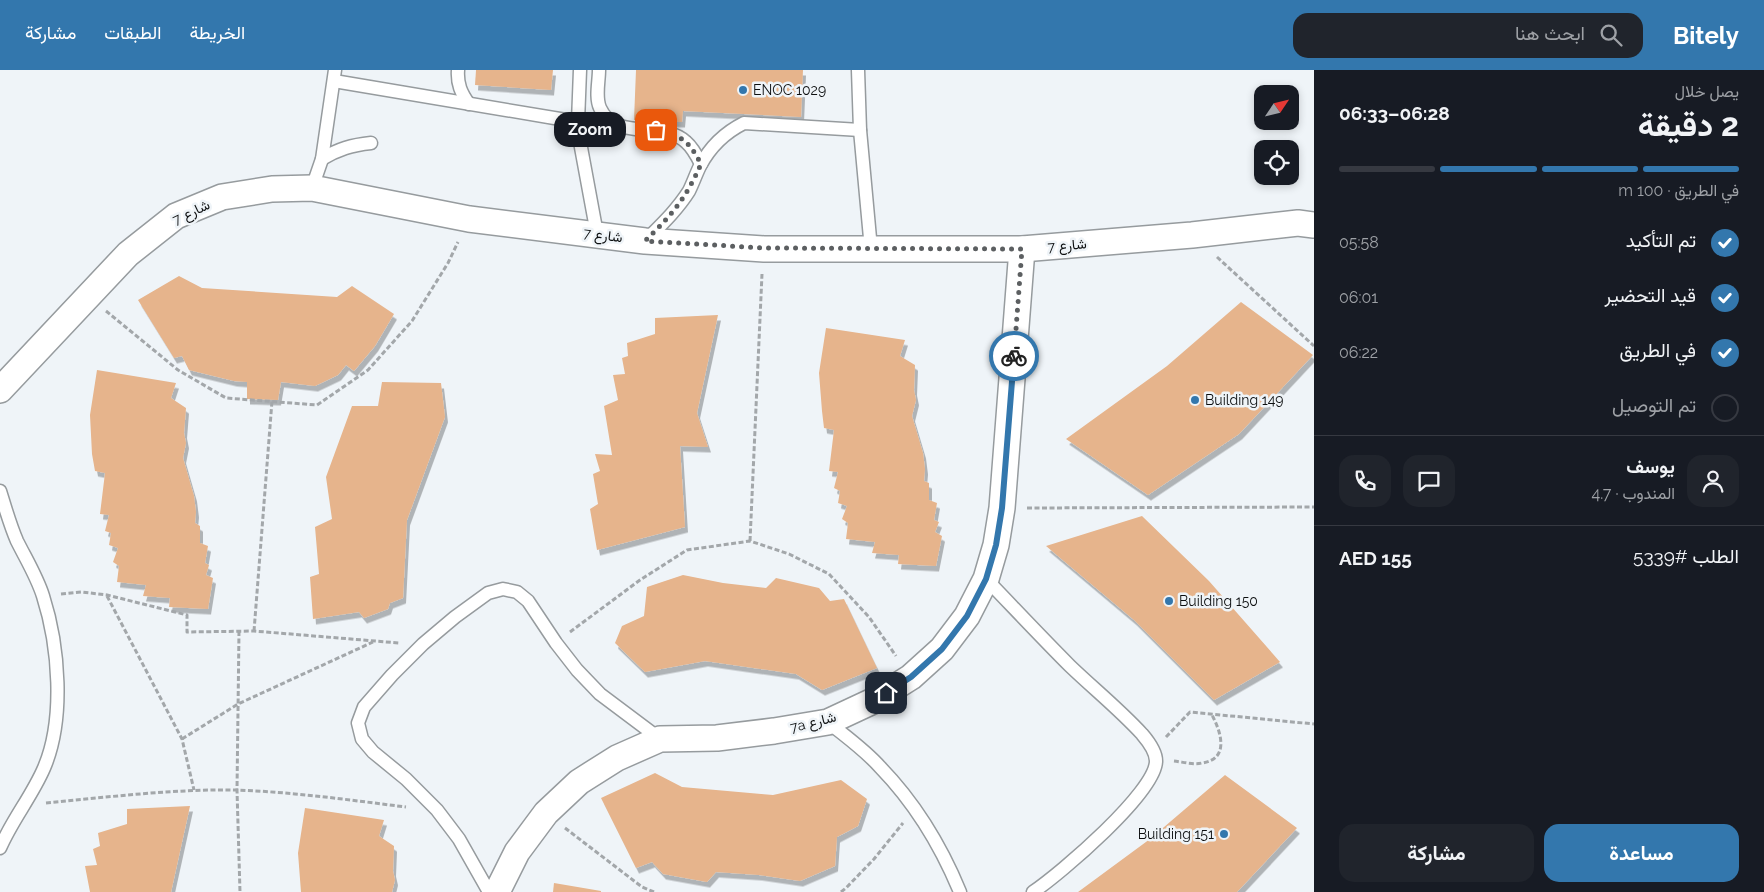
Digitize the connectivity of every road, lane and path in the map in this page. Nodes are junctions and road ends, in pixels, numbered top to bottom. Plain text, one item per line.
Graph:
1 (458, 70) edge
2 (580, 70) edge
3 (599, 70) edge
4 (858, 70) edge
5 (334, 75) edge
6 (470, 104) junction
7 (578, 122) junction
8 (860, 130) junction
9 (371, 143) dead end
10 (322, 159) junction
11 (701, 164) junction
12 (312, 188) junction
13 (469, 219) junction
14 (1314, 225) edge
15 (597, 234) junction
16 (1192, 235) junction
17 (645, 241) junction
18 (764, 248) junction
19 (871, 249) junction
20 (1022, 249) junction
21 (88, 296) junction
22 (1314, 346) edge
23 (0, 390) edge
24 (272, 401) junction
25 (0, 490) edge
26 (1314, 507) edge
27 (1002, 508) junction
28 (750, 541) junction
29 (986, 579) junction
30 (107, 595) junction
31 (43, 596) junction
32 (240, 631) junction
33 (254, 631) junction
34 (376, 641) junction
35 (556, 643) junction
36 (423, 644) junction
37 (911, 677) junction
38 (238, 704) junction
39 (1212, 714) junction
40 (828, 722) junction
41 (1314, 724) edge
42 (182, 738) junction
43 (660, 740) junction
44 (1155, 755) junction
45 (194, 790) junction
46 (237, 790) junction
47 (25, 804) junction
48 (915, 809) junction
49 (437, 810) junction
50 (546, 813) junction
51 (0, 848) edge
52 (240, 892) edge
53 (489, 892) edge
54 (496, 892) edge
55 (654, 892) edge
56 (841, 892) edge
57 (960, 892) edge
58 (1033, 892) edge

1 - 6 lane
2 - 7 lane
3 - 11 lane
4 - 8 lane
5 - 6 lane
5 - 10 lane
6 - 7 lane
7 - 15 lane
8 - 11 lane
8 - 19 lane
9 - 10 lane
10 - 12 lane
11 - 17 lane
12 - 13 street, شارع 7
12 - 21 street, شارع 7
13 - 15 street, شارع 7
13 - 24 path
14 - 16 street, شارع 7
15 - 17 street, شارع 7
16 - 20 street, شارع 7
16 - 22 path
17 - 18 street, شارع 7
18 - 19 street, شارع 7
18 - 28 path
19 - 20 street, شارع 7
20 - 27 street, 7a شارع
21 - 23 street, شارع 7
21 - 24 path
24 - 33 path
25 - 31 lane
26 - 27 path
27 - 29 street, 7a شارع
28 - 35 path
28 - 37 path
29 - 37 street, 7a شارع
29 - 44 lane
30 - 31 path
30 - 32 path
30 - 42 path
31 - 47 lane
32 - 33 path
32 - 38 path
33 - 34 path
34 - 36 path
34 - 38 path
35 - 36 lane
35 - 43 lane
36 - 49 lane
37 - 40 street, 7a شارع
38 - 42 path
38 - 46 path
39 - 41 path
39 - 44 path
39 - 44 path
40 - 43 street, 7a شارع
40 - 48 lane
42 - 45 path
43 - 50 street, 7a شارع
44 - 58 lane
45 - 46 path
45 - 47 path
46 - 49 path
46 - 52 path
47 - 51 lane
48 - 56 path
48 - 57 lane
49 - 53 lane
50 - 54 street, 7a شارع
50 - 55 path

